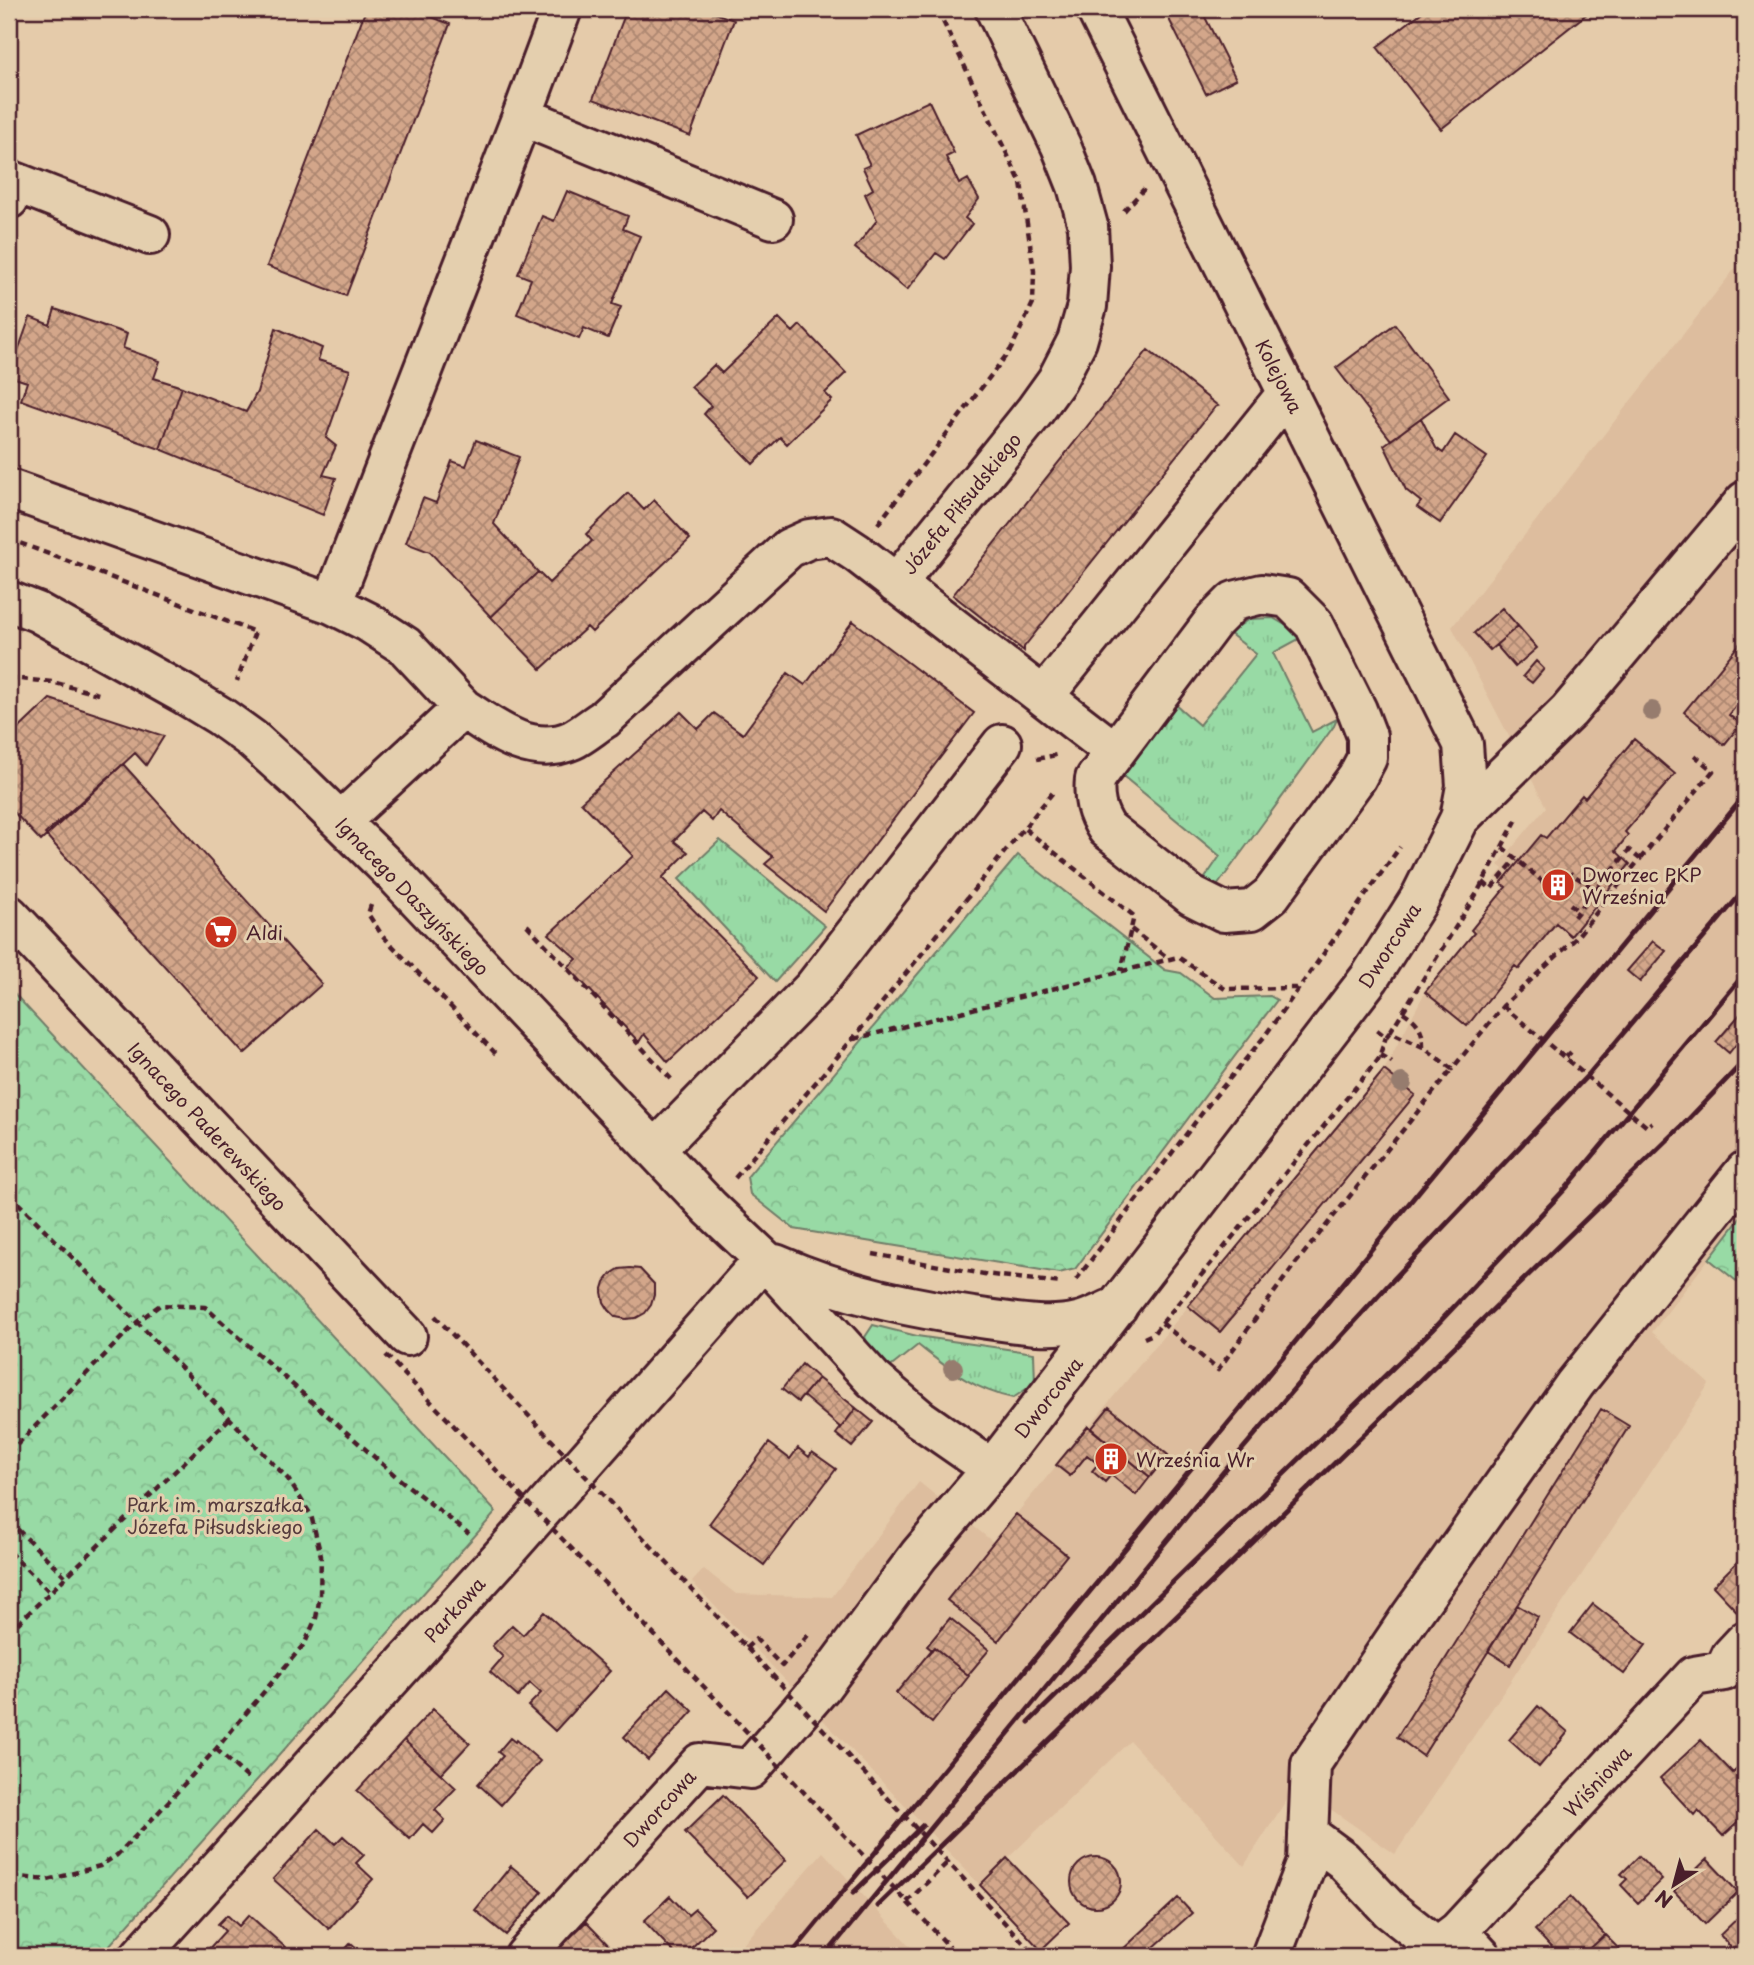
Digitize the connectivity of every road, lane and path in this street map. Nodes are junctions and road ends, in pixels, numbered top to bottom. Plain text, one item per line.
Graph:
1 (562, 9) edge
2 (937, 9) edge
3 (995, 9) edge
4 (1096, 9) edge
5 (522, 116) junction
6 (1150, 183) dead end
7 (9, 198) edge
8 (1122, 213) dead end
9 (773, 219) dead end
10 (150, 235) dead end
11 (1288, 392) junction
12 (9, 489) edge
13 (1745, 501) edge
14 (9, 539) edge
15 (857, 553) junction
16 (896, 584) junction
17 (9, 601) edge
18 (332, 604) junction
19 (9, 678) edge
20 (234, 690) dead end
21 (1044, 696) junction
22 (111, 698) dead end
23 (463, 708) junction
24 (1463, 744) joint
25 (1114, 751) junction
26 (1013, 752) joint
27 (1692, 753) dead end
28 (1060, 755) dead end
29 (1057, 787) dead end
30 (1519, 814) dead end
31 (1460, 818) junction
32 (341, 821) junction
33 (1025, 829) junction
34 (1406, 837) dead end
35 (1502, 848) junction
36 (1516, 859) junction
37 (1640, 859) junction
38 (1570, 873) dead end
39 (1483, 882) junction
40 (1554, 891) dead end
41 (1570, 904) dead end
42 (1584, 904) dead end
43 (1578, 911) junction
44 (9, 915) edge
45 (1574, 917) dead end
46 (527, 925) dead end
47 (1131, 929) junction
48 (1169, 959) junction
49 (1121, 972) junction
50 (1307, 976) junction
51 (1298, 988) junction
52 (1503, 1006) junction
53 (1346, 1008) junction
54 (1402, 1012) junction
55 (1390, 1032) junction
56 (1386, 1037) junction
57 (852, 1040) junction
58 (1423, 1047) junction
59 (1572, 1051) dead end
60 (1380, 1055) junction
61 (1566, 1057) junction
62 (1392, 1062) dead end
63 (1452, 1069) junction
64 (698, 1108) junction
65 (1652, 1122) dead end
66 (655, 1150) junction
67 (1745, 1171) edge
68 (9, 1194) edge
69 (709, 1208) junction
70 (862, 1252) dead end
71 (764, 1259) junction
72 (1118, 1306) junction
73 (138, 1322) junction
74 (1162, 1323) junction
75 (409, 1336) junction
76 (1144, 1338) dead end
77 (229, 1419) junction
78 (9, 1453) edge
79 (992, 1469) junction
80 (9, 1521) edge
81 (9, 1552) edge
82 (500, 1559) junction
83 (65, 1576) junction
84 (49, 1591) junction
85 (815, 1627) dead end
86 (9, 1632) edge
87 (746, 1648) junction
88 (1738, 1668) edge
89 (1308, 1834) junction
90 (948, 1862) junction
91 (9, 1876) edge
92 (907, 1902) junction
93 (1450, 1948) edge
94 (140, 1956) edge
95 (525, 1956) edge
96 (958, 1956) edge
97 (1036, 1956) edge
98 (1271, 1956) edge

1 - 5 street
2 - 15 path
3 - 16 street, Józefa Piłsudskiego
4 - 11 street, Kolejowa
5 - 9 street
5 - 18 street
6 - 8 path
7 - 10 street
11 - 21 street
11 - 24 street, Kolejowa
12 - 18 street, Józefa Piłsudskiego
13 - 31 street
14 - 20 path
15 - 16 street, Józefa Piłsudskiego
15 - 23 street, Józefa Piłsudskiego
16 - 21 street
17 - 32 street, Ignacego Daszyńskiego
18 - 23 street, Józefa Piłsudskiego
19 - 22 path
21 - 25 street
23 - 32 street
24 - 31 street, Dworcowa
25 - 25 street
26 - 28 path
26 - 64 street
27 - 37 path
29 - 33 path
30 - 35 path
31 - 53 street, Dworcowa
32 - 66 street, Ignacego Daszyńskiego
33 - 47 path
33 - 57 path
34 - 50 path
35 - 36 path
35 - 39 path
36 - 39 path
36 - 40 path
37 - 38 path
37 - 52 path
39 - 54 path
41 - 43 path
42 - 43 path
43 - 45 path
44 - 75 street, Ignacego Paderewskiego
46 - 64 path
47 - 48 path
47 - 49 path
48 - 49 path
48 - 51 path
49 - 57 path
50 - 51 path
50 - 53 path
51 - 70 path
52 - 61 path
52 - 63 path
53 - 56 path
53 - 72 street, Dworcowa
54 - 55 path
54 - 58 path
55 - 56 path
55 - 58 path
56 - 60 path
57 - 69 path
58 - 63 path
59 - 61 path
60 - 62 path
60 - 74 path
61 - 65 path
63 - 74 path
64 - 66 street
66 - 69 street, Ignacego Daszyńskiego
67 - 89 street
68 - 73 path
69 - 71 street, Ignacego Daszyńskiego
71 - 72 street, Ignacego Daszyńskiego
71 - 79 street, Ignacego Daszyńskiego
71 - 82 street, Parkowa
72 - 79 street, Dworcowa
73 - 77 path
73 - 78 path
73 - 82 path
74 - 76 path
75 - 87 path, bridge
75 - 92 path, bridge
77 - 83 path
77 - 91 path
79 - 95 street, Dworcowa
80 - 83 path
81 - 84 path
82 - 94 street, Parkowa
83 - 84 path
84 - 86 path
85 - 87 path
87 - 90 path, bridge
88 - 93 street, Wiśniowa
89 - 93 street
89 - 98 street
90 - 92 path
90 - 97 path, bridge
92 - 96 path, bridge

